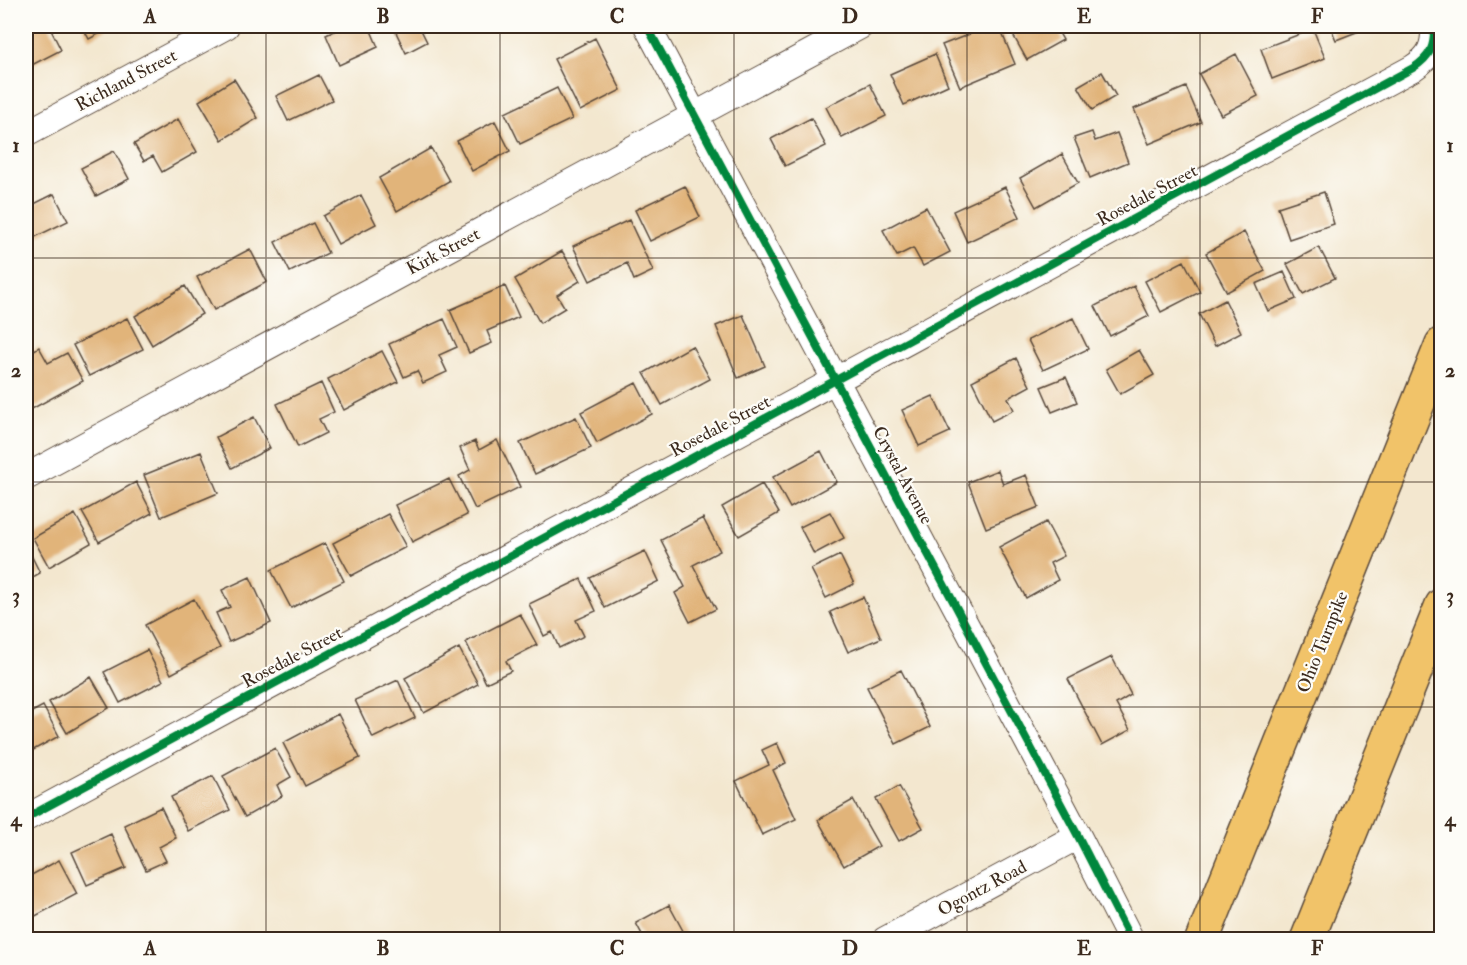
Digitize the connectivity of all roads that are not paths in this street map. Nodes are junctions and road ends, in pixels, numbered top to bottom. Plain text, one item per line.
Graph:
1 (226, 26) edge
2 (647, 26) edge
3 (860, 26) edge
4 (1434, 26) edge
5 (694, 115) junction
6 (26, 134) edge
7 (1442, 344) edge
8 (836, 380) junction
9 (26, 477) edge
10 (1442, 605) edge
11 (26, 818) edge
12 (1078, 836) junction
13 (1130, 938) edge
14 (885, 939) edge
15 (1202, 939) edge
16 (1307, 939) edge

1 - 6 street, Richland Street
2 - 5 street, Crystal Avenue
3 - 5 street, Kirk Street
4 - 8 street, Rosedale Street
5 - 8 street, Crystal Avenue
5 - 9 street, Kirk Street
7 - 15 highway, Ohio Turnpike
8 - 11 street, Rosedale Street
8 - 12 street, Crystal Avenue
10 - 16 highway
12 - 13 street, Crystal Avenue
12 - 14 street, Ogontz Road

